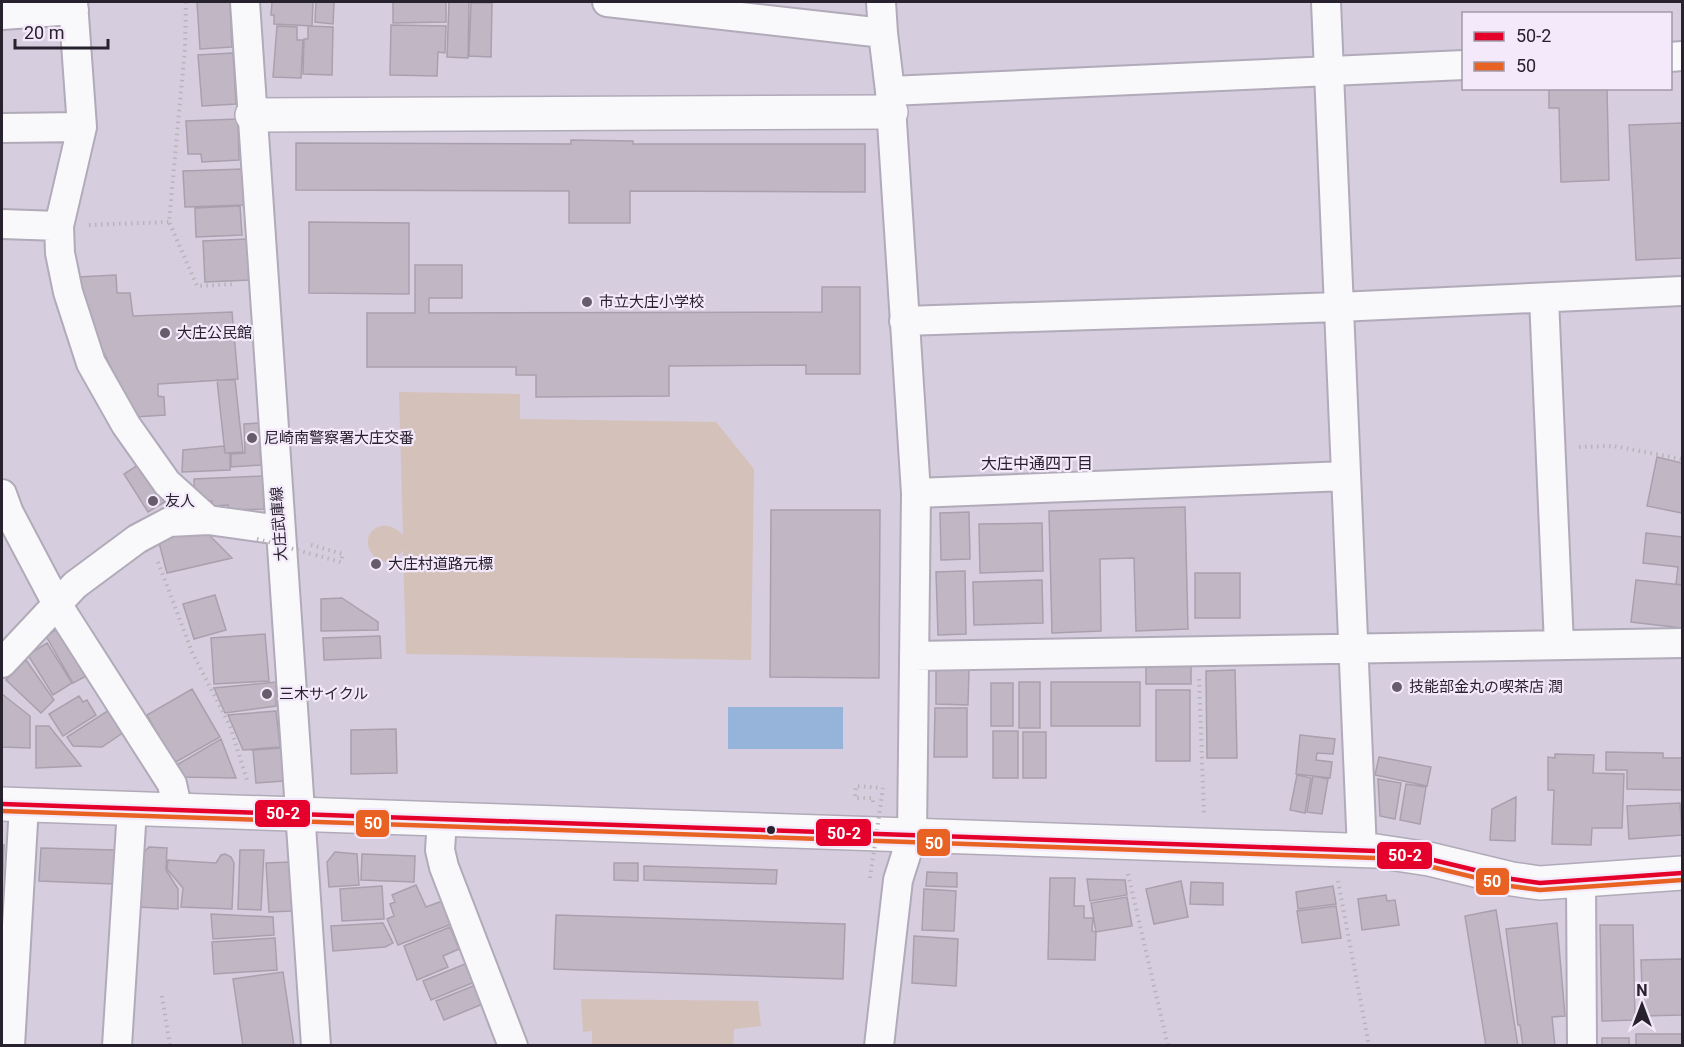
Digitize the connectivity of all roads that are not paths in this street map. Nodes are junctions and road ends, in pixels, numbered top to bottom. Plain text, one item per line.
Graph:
1 (245, 2) edge
2 (607, 2) edge
3 (881, 2) edge
4 (1326, 2) edge
5 (73, 6) edge
6 (2, 15) edge
7 (883, 33) junction
8 (1462, 65) edge
9 (1329, 70) junction
10 (890, 102) junction
11 (252, 115) junction
12 (82, 127) junction
13 (2, 128) edge
14 (2, 224) edge
15 (59, 226) junction
16 (1683, 291) edge
17 (1544, 298) junction
18 (1339, 307) junction
19 (904, 321) junction
20 (1346, 477) junction
21 (916, 493) junction
22 (2, 494) edge
23 (208, 520) junction
24 (268, 534) junction
25 (57, 604) junction
26 (1683, 643) edge
27 (1559, 645) junction
28 (1353, 648) junction
29 (914, 656) junction
30 (2, 663) edge
31 (13, 805) edge
32 (132, 809) junction
33 (178, 811) junction
34 (299, 815) junction
35 (442, 820) junction
36 (912, 836) junction
37 (1362, 851) junction
38 (1683, 873) edge
39 (1581, 881) junction
40 (8, 1030) edge
41 (117, 1046) edge
42 (316, 1046) edge
43 (513, 1046) edge
44 (879, 1046) edge
45 (1582, 1046) edge

1 - 11 street, 大庄武庫線
2 - 7 street
3 - 7 street
4 - 9 street
5 - 6 street
5 - 12 street
7 - 10 street
8 - 9 street
9 - 10 street
9 - 18 street
10 - 11 street
10 - 19 street
11 - 24 street, 大庄武庫線
12 - 13 street
12 - 15 street
14 - 15 street
15 - 23 street
16 - 17 street
17 - 18 street
17 - 27 street
18 - 19 street
18 - 20 street
19 - 21 street
20 - 21 street
20 - 28 street
21 - 29 street
22 - 25 street
23 - 24 street
23 - 25 street
24 - 34 street, 大庄武庫線
25 - 30 street
25 - 33 street
26 - 27 street
27 - 28 street
28 - 29 street
28 - 37 street
29 - 36 street
31 - 32 street
31 - 40 street
32 - 33 street
32 - 41 street
33 - 34 street
34 - 35 street
34 - 42 street, 大庄武庫線
35 - 36 street
35 - 43 street
36 - 37 street
36 - 44 street
37 - 39 street
38 - 39 street
39 - 45 street

